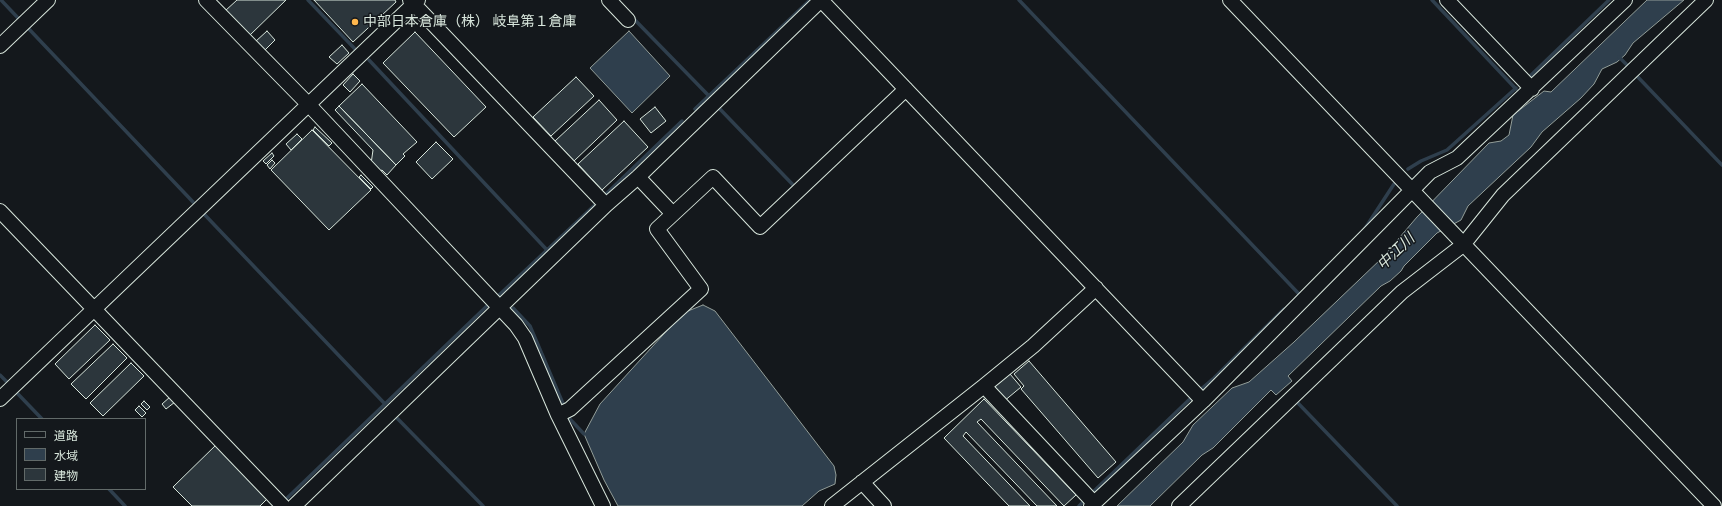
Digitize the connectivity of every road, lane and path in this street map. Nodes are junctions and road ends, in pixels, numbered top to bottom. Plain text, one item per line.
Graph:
1 (48, 0) edge
2 (206, 0) edge
3 (609, 0) edge
4 (821, 0) edge
5 (1230, 0) edge
6 (1447, 0) edge
7 (1625, 0) edge
8 (1706, 0) edge
9 (414, 1) edge
10 (628, 20) dead end
11 (0, 46) edge
12 (906, 89) junction
13 (1532, 89) junction
14 (309, 105) junction
15 (638, 177) junction
16 (1411, 191) junction
17 (606, 205) junction
18 (0, 211) edge
19 (673, 214) junction
20 (1460, 241) junction
21 (1096, 288) junction
22 (500, 307) junction
23 (95, 309) junction
24 (984, 386) junction
25 (0, 399) edge
26 (1203, 400) junction
27 (558, 415) junction
28 (862, 482) junction
29 (1093, 504) edge
30 (283, 506) edge
31 (294, 506) edge
32 (603, 506) edge
33 (832, 506) edge
34 (884, 506) edge
35 (1179, 506) edge
36 (1714, 506) edge

1 - 11 street
2 - 14 street
3 - 10 street
4 - 12 street
4 - 15 street
5 - 16 street
6 - 13 street
7 - 13 street
8 - 20 street
9 - 14 street
9 - 17 street
12 - 19 street
12 - 21 street
13 - 16 street
14 - 22 street
14 - 23 street
15 - 17 street
15 - 19 street
16 - 20 street
16 - 26 street
17 - 22 street
18 - 23 street
19 - 27 street
20 - 35 street
20 - 36 street
21 - 24 street
21 - 26 street
22 - 27 street
22 - 31 street
23 - 25 street
23 - 30 street
24 - 28 street
24 - 29 street
26 - 29 street
27 - 32 street
28 - 33 street
28 - 34 street

